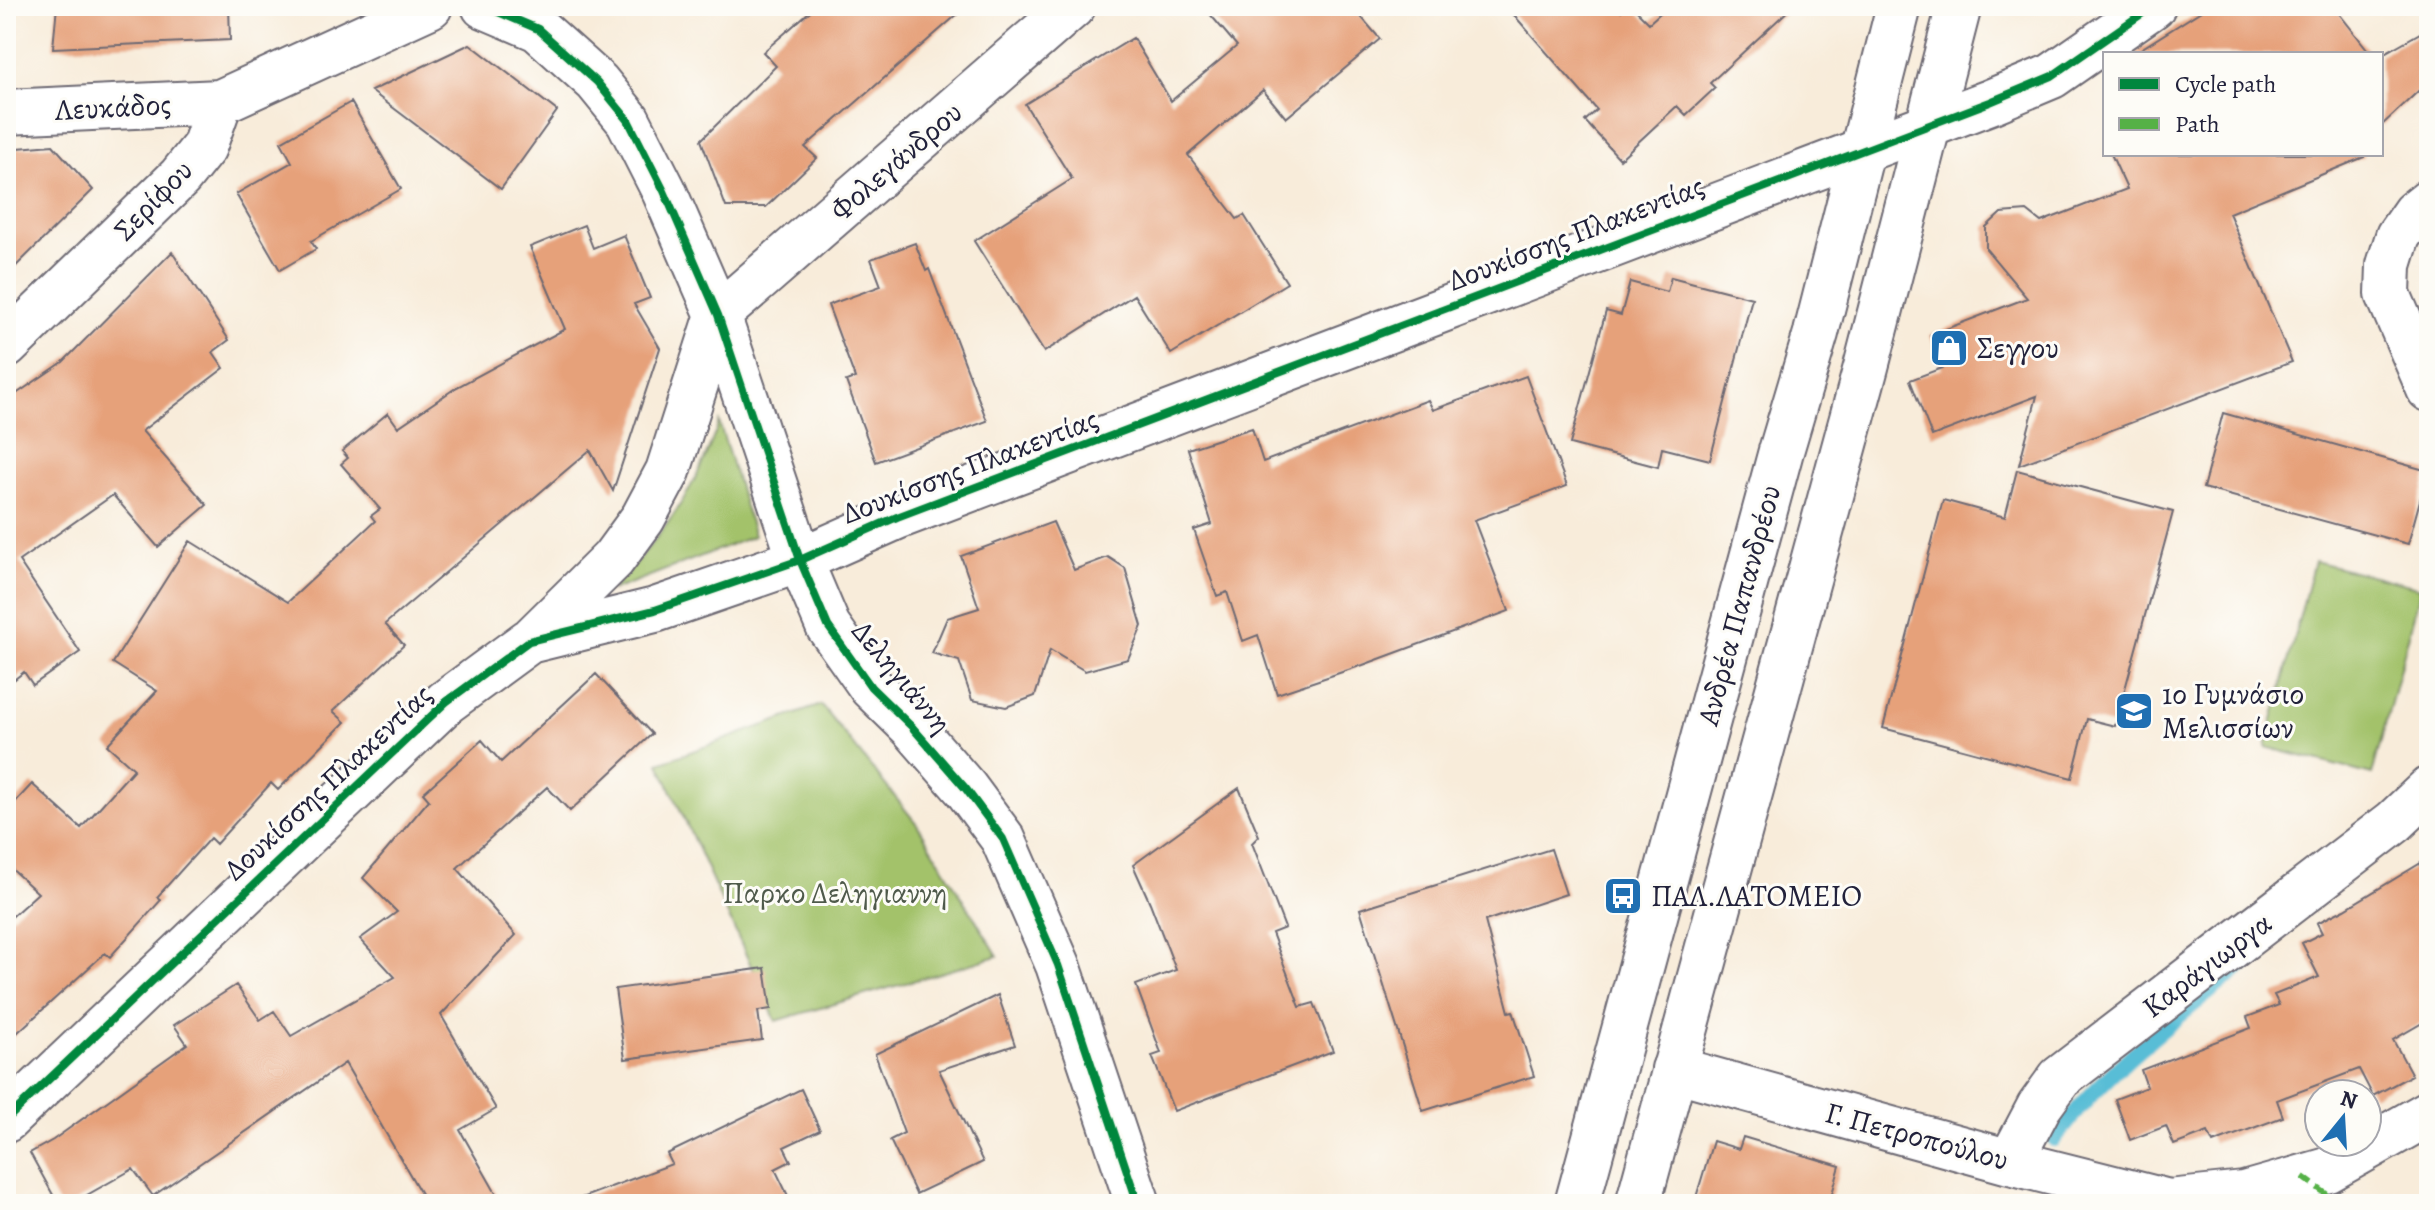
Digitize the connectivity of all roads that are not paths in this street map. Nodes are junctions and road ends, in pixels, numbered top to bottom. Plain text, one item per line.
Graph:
1 (430, 6) edge
2 (484, 6) edge
3 (1073, 6) edge
4 (1899, 6) edge
5 (1959, 6) edge
6 (2153, 6) edge
7 (220, 102) junction
8 (6, 112) edge
9 (1930, 125) junction
10 (1863, 150) junction
11 (2429, 201) edge
12 (718, 315) junction
13 (6, 346) edge
14 (2429, 389) edge
15 (800, 560) junction
16 (529, 641) junction
17 (2429, 789) edge
18 (1674, 1069) junction
19 (2429, 1113) edge
20 (6, 1120) edge
21 (2010, 1162) junction
22 (1128, 1202) edge
23 (1577, 1204) edge
24 (1638, 1204) edge

1 - 7 street
2 - 12 street, Δεληγιάννη
3 - 12 street, Φολεγάνδρου
4 - 10 street, Ανδρέα Παπανδρέου
5 - 9 street, Ανδρέα Παπανδρέου
6 - 9 street, Δουκίσσης Πλακεντίας
7 - 8 street, Λευκάδος
7 - 13 street, Σερίφου
9 - 10 street, Δουκίσσης Πλακεντίας
9 - 18 street, Ανδρέα Παπανδρέου
10 - 15 street, Δουκίσσης Πλακεντίας
10 - 23 street, Ανδρέα Παπανδρέου
11 - 14 street
12 - 15 street, Δεληγιάννη
12 - 16 street
15 - 16 street, Δουκίσσης Πλακεντίας
15 - 22 street, Δεληγιάννη
16 - 20 street, Δουκίσσης Πλακεντίας
17 - 21 street, Καράγιωργα
18 - 21 street, Γ. Πετροπούλου
18 - 24 street, Ανδρέα Παπανδρέου
19 - 21 street, Γ. Πετροπούλου

